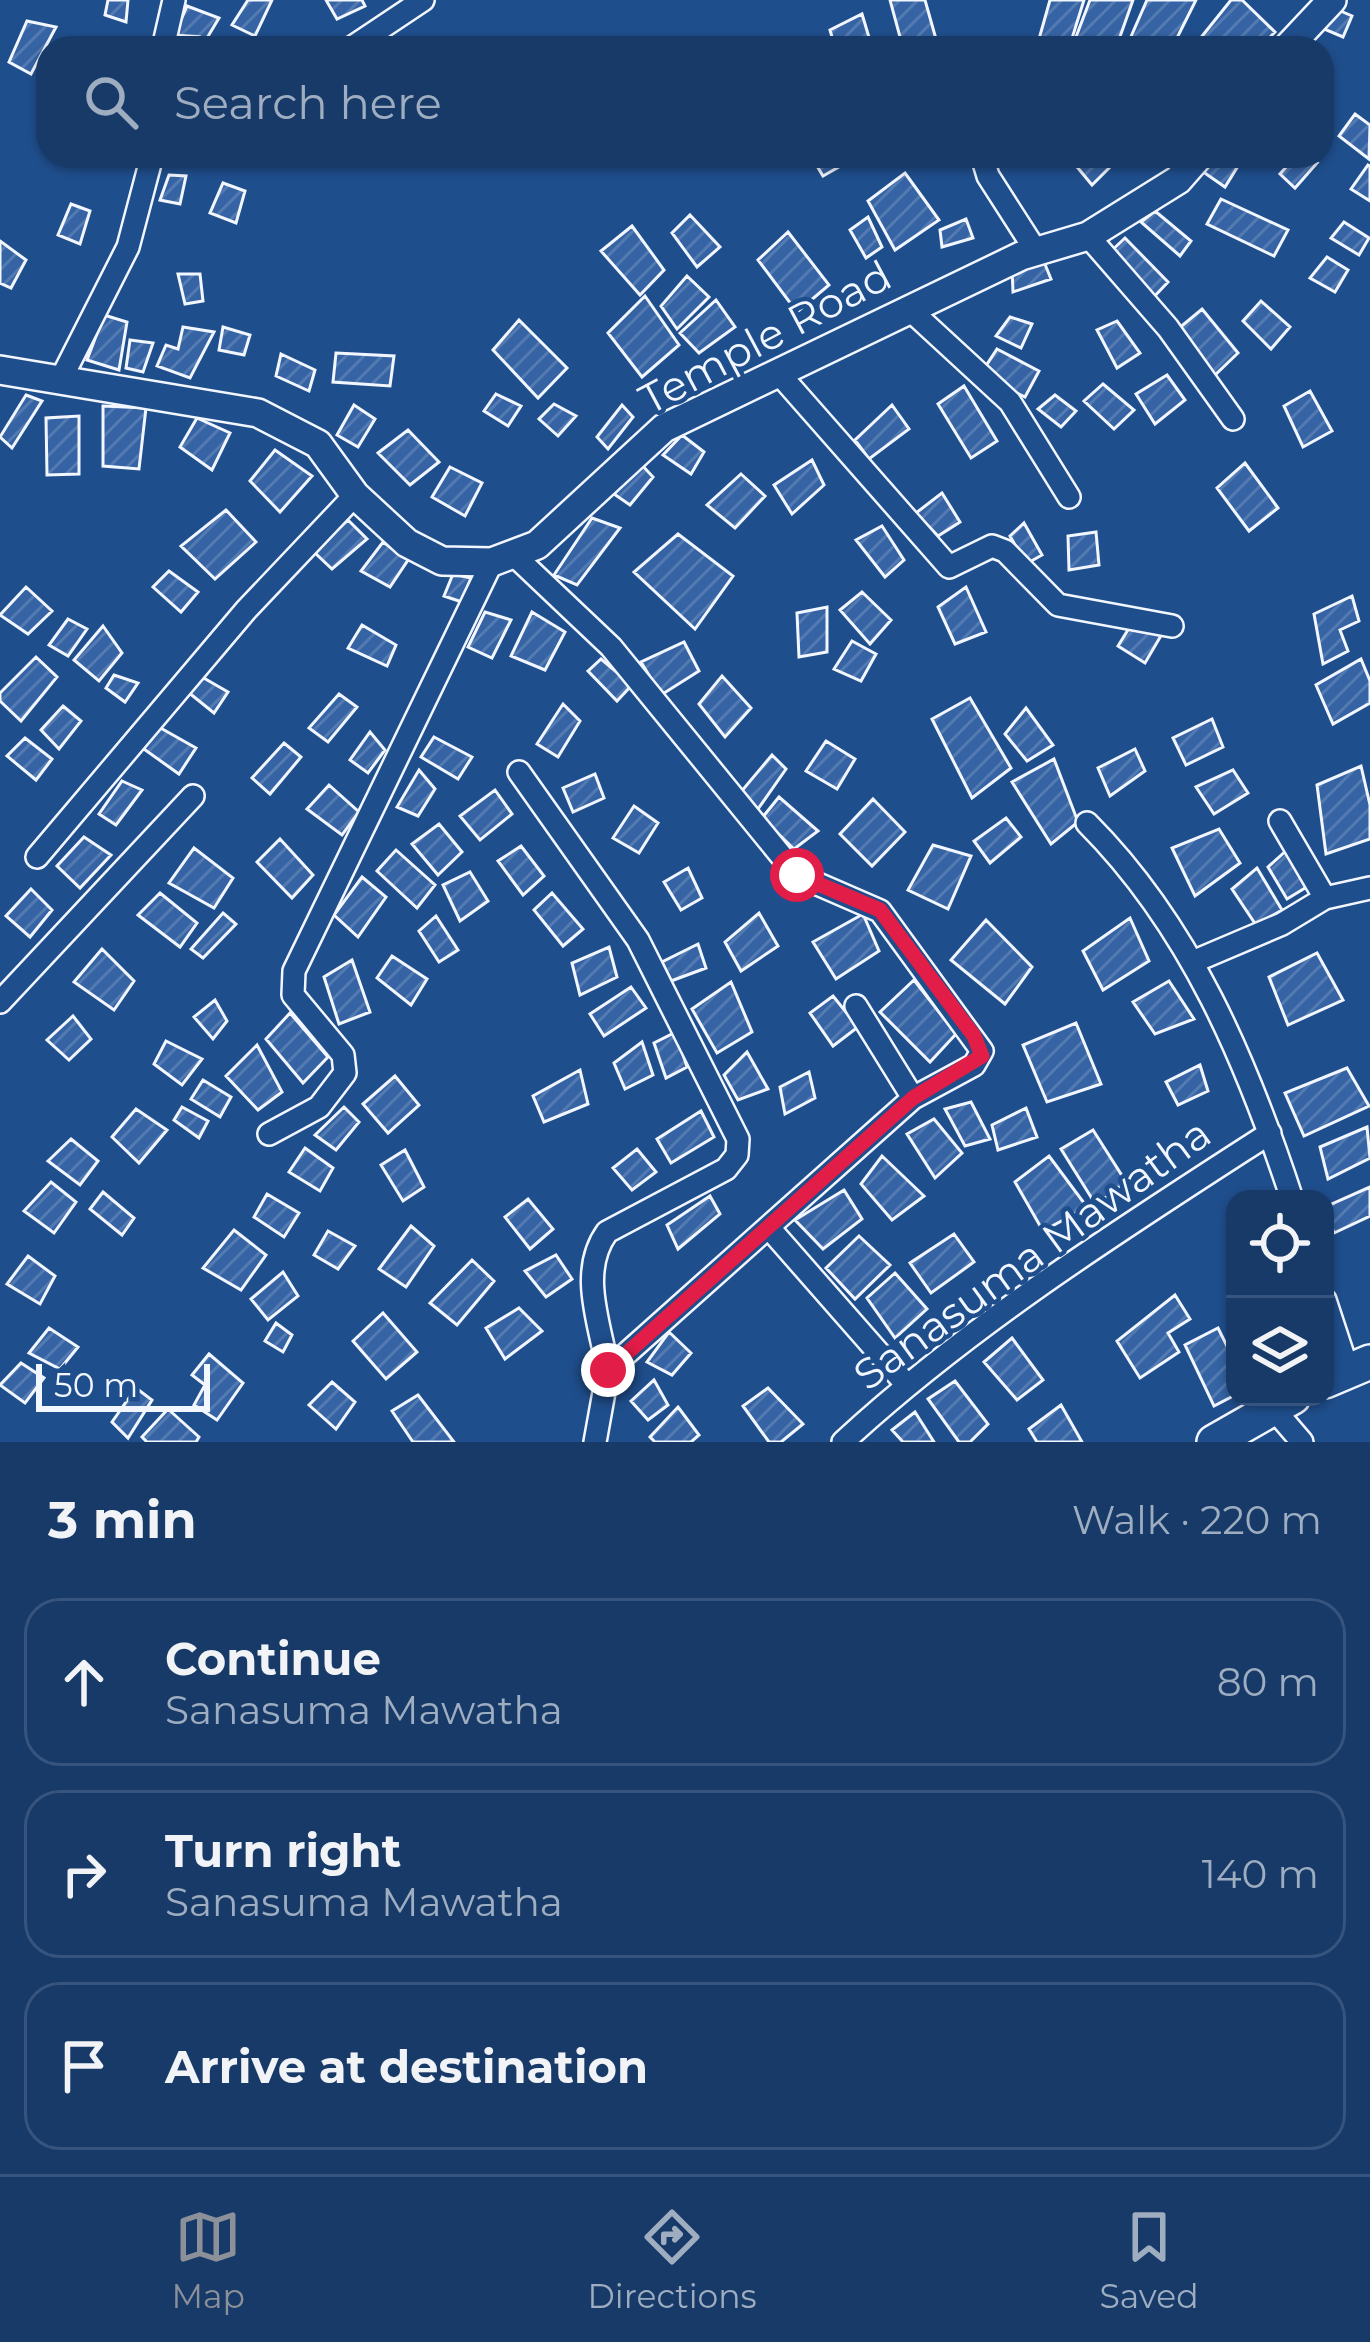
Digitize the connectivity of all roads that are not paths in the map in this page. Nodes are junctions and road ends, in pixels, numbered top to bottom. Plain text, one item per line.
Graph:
1 (174, 0) edge
2 (423, 0) edge
3 (1332, 0) edge
4 (166, 36) edge
5 (369, 36) edge
6 (1298, 36) edge
7 (149, 168) edge
8 (986, 168) edge
9 (1188, 168) edge
10 (1088, 236) junction
11 (1036, 251) junction
12 (908, 308) junction
13 (0, 370) edge
14 (782, 376) junction
15 (60, 381) junction
16 (1233, 418) dead end
17 (355, 495) junction
18 (1069, 497) dead end
19 (504, 560) junction
20 (1172, 626) dead end
21 (519, 772) dead end
22 (193, 796) dead end
23 (1280, 821) dead end
24 (1087, 823) dead end
25 (37, 857) dead end
26 (1370, 888) edge
27 (1325, 898) junction
28 (1195, 961) junction
29 (0, 1002) edge
30 (856, 1006) dead end
31 (913, 1098) junction
32 (1270, 1133) junction
33 (269, 1134) dead end
34 (1289, 1190) edge
35 (770, 1228) junction
36 (1334, 1328) edge
37 (608, 1370) junction
38 (1348, 1371) edge
39 (906, 1384) junction
40 (1275, 1406) edge
41 (1284, 1406) edge
42 (595, 1442) edge
43 (843, 1442) edge
44 (1214, 1442) edge
45 (1302, 1442) edge

1 - 4 street
2 - 5 street
3 - 6 street
7 - 15 street
8 - 11 street
9 - 10 street, Temple Road
10 - 11 street, Temple Road
10 - 16 street
11 - 12 street, Temple Road
12 - 14 street, Temple Road
12 - 18 street
13 - 15 street
14 - 19 street, Temple Road
14 - 20 street
15 - 17 street
17 - 19 street
17 - 25 street
19 - 31 street
19 - 33 street
21 - 37 street
22 - 29 street
23 - 27 street
24 - 28 street
26 - 27 street
27 - 28 street
28 - 32 street
30 - 31 street
31 - 35 street
32 - 34 street
32 - 39 street, Sanasuma Mawatha
35 - 37 street
35 - 39 street
36 - 38 street
37 - 42 street
39 - 43 street, Sanasuma Mawatha
40 - 44 main road
41 - 45 street

